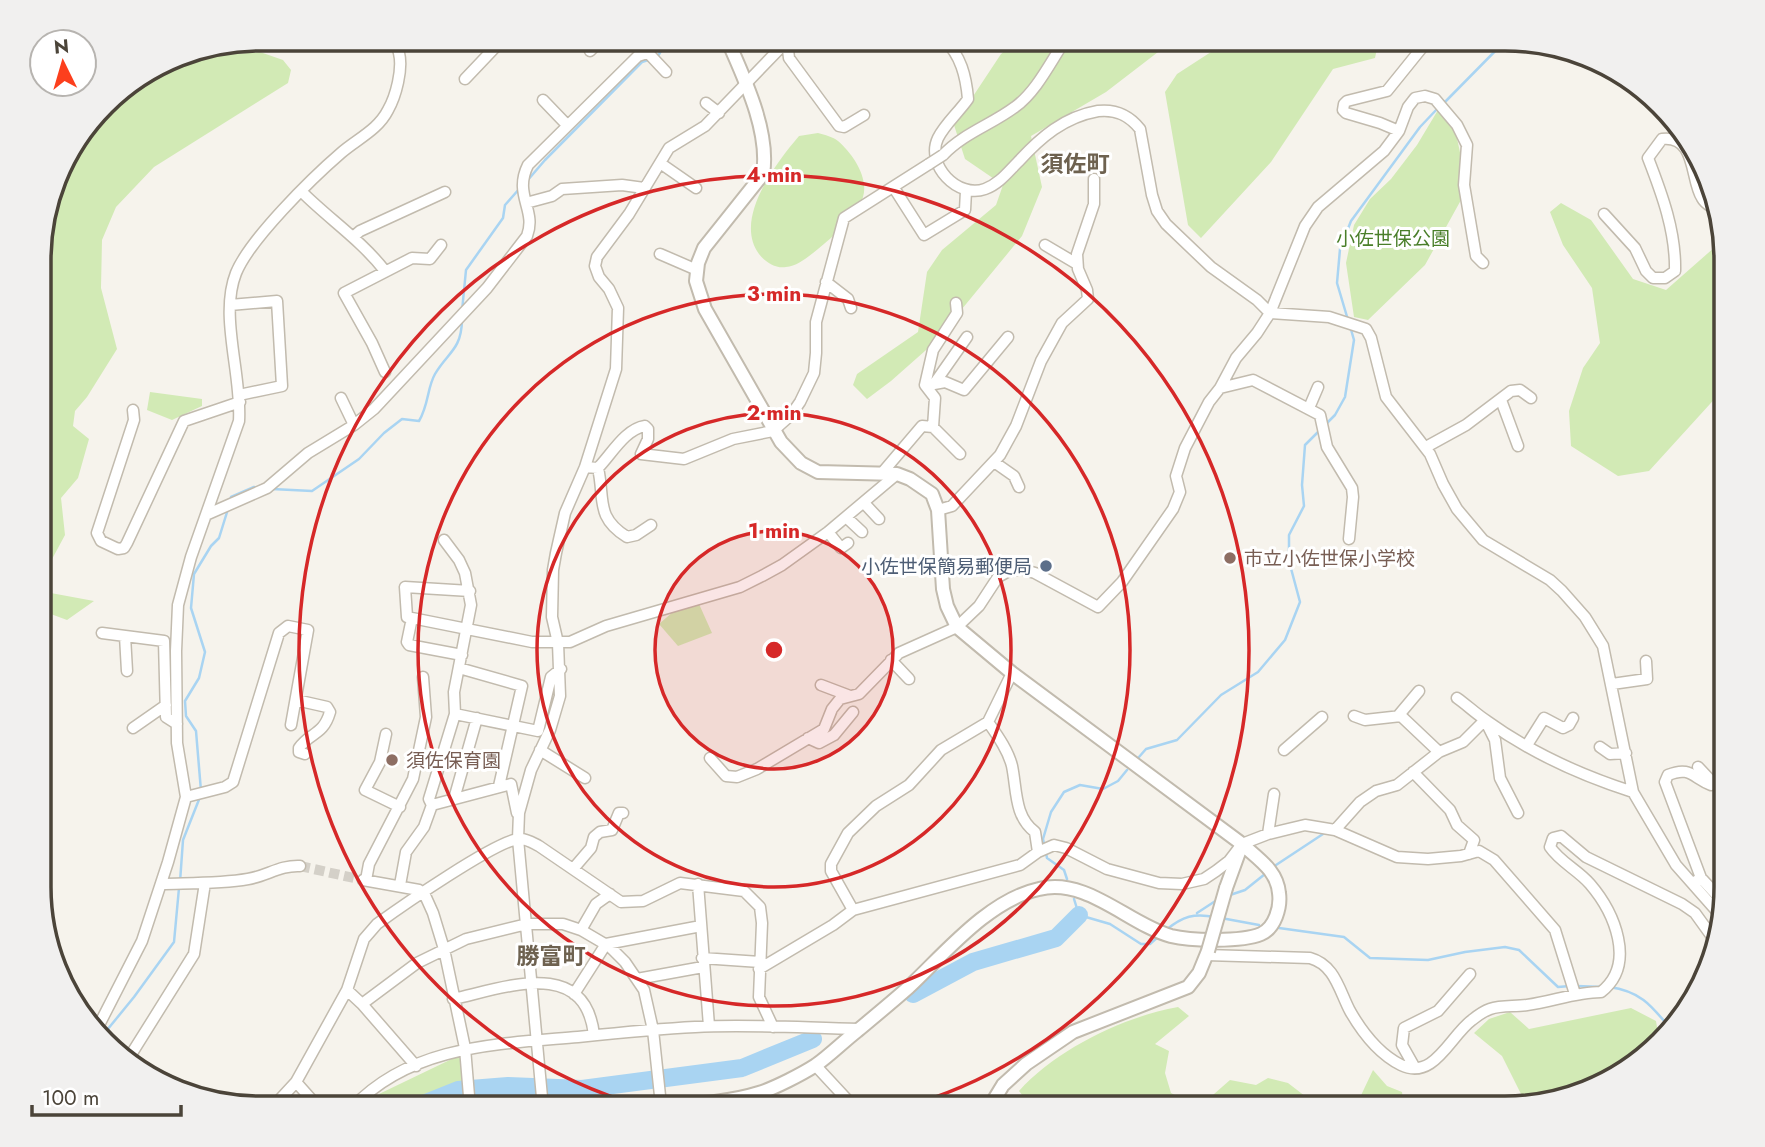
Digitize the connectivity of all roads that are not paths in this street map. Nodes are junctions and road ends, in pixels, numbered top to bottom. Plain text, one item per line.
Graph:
1 (399, 51) edge
2 (491, 51) edge
3 (732, 51) edge
4 (778, 51) edge
5 (788, 51) edge
6 (954, 51) edge
7 (1058, 51) edge
8 (1419, 51) edge
9 (647, 53) joint
10 (666, 72) dead end
11 (465, 79) dead end
12 (746, 86) junction
13 (543, 100) dead end
14 (705, 103) dead end
15 (719, 113) junction
16 (864, 116) dead end
17 (567, 125) junction
18 (1399, 131) junction
19 (1676, 140) edge
20 (660, 163) junction
21 (1695, 173) edge
22 (1094, 178) dead end
23 (645, 188) junction
24 (696, 188) dead end
25 (894, 188) junction
26 (966, 191) junction
27 (302, 192) junction
28 (445, 192) dead end
29 (1705, 200) edge
30 (526, 203) junction
31 (1604, 214) dead end
32 (353, 237) junction
33 (441, 245) dead end
34 (1045, 245) dead end
35 (660, 254) dead end
36 (1483, 263) dead end
37 (1077, 264) junction
38 (697, 270) junction
39 (385, 271) junction
40 (826, 282) junction
41 (956, 303) dead end
42 (230, 305) junction
43 (851, 308) dead end
44 (1270, 313) junction
45 (967, 337) dead end
46 (1008, 337) dead end
47 (386, 372) dead end
48 (932, 387) junction
49 (1318, 387) dead end
50 (1220, 388) junction
51 (341, 397) dead end
52 (239, 398) junction
53 (1531, 398) dead end
54 (1501, 400) junction
55 (1309, 408) junction
56 (133, 410) dead end
57 (354, 425) junction
58 (933, 427) junction
59 (773, 430) junction
60 (1518, 446) dead end
61 (1426, 447) junction
62 (960, 454) dead end
63 (994, 462) junction
64 (585, 467) junction
65 (598, 468) junction
66 (882, 473) junction
67 (897, 474) junction
68 (1019, 487) dead end
69 (864, 503) junction
70 (938, 510) junction
71 (208, 514) junction
72 (847, 518) junction
73 (879, 519) dead end
74 (651, 525) dead end
75 (828, 532) junction
76 (862, 532) dead end
77 (1349, 539) dead end
78 (444, 540) dead end
79 (848, 543) dead end
80 (470, 591) junction
81 (412, 618) junction
82 (957, 627) junction
83 (467, 629) junction
84 (102, 633) dead end
85 (125, 636) junction
86 (558, 643) junction
87 (462, 655) junction
88 (891, 660) junction
89 (1646, 661) dead end
90 (459, 668) junction
91 (561, 669) junction
92 (127, 671) dead end
93 (1012, 673) junction
94 (423, 677) dead end
95 (909, 679) dead end
96 (1612, 684) junction
97 (821, 685) dead end
98 (1419, 691) dead end
99 (850, 696) junction
100 (1457, 698) dead end
101 (296, 700) junction
102 (166, 705) junction
103 (853, 712) dead end
104 (455, 714) junction
105 (1354, 716) dead end
106 (1398, 716) junction
107 (1322, 717) dead end
108 (477, 718) junction
109 (1573, 718) dead end
110 (1485, 720) junction
111 (988, 722) junction
112 (177, 724) junction
113 (291, 725) dead end
114 (514, 726) junction
115 (133, 728) dead end
116 (386, 734) dead end
117 (808, 738) junction
118 (1527, 745) junction
119 (1600, 747) dead end
120 (540, 750) junction
121 (1284, 750) dead end
122 (1439, 752) junction
123 (1626, 753) junction
124 (305, 754) dead end
125 (710, 758) dead end
126 (1699, 767) dead end
127 (582, 772) dead end
128 (1413, 772) junction
129 (1714, 784) joint
130 (499, 786) junction
131 (1633, 792) junction
132 (1274, 794) dead end
133 (186, 797) junction
134 (454, 799) junction
135 (432, 805) junction
136 (400, 807) junction
137 (623, 813) dead end
138 (1518, 813) dead end
139 (518, 818) junction
140 (1335, 830) junction
141 (1268, 834) junction
142 (518, 839) junction
143 (1242, 844) junction
144 (1041, 850) junction
145 (1469, 854) junction
146 (300, 866) tunnel mouth
147 (573, 869) junction
148 (1697, 881) junction
149 (205, 883) junction
150 (160, 884) junction
151 (698, 884) junction
152 (400, 885) junction
153 (424, 893) junction
154 (610, 894) junction
155 (1714, 895) edge
156 (1713, 905) edge
157 (853, 910) junction
158 (527, 924) junction
159 (701, 926) junction
160 (581, 930) junction
161 (1708, 934) edge
162 (606, 944) junction
163 (444, 949) junction
164 (1207, 953) junction
165 (703, 962) junction
166 (760, 965) junction
167 (1470, 974) dead end
168 (637, 979) junction
169 (532, 981) junction
170 (346, 990) junction
171 (574, 993) junction
172 (1575, 994) junction
173 (453, 999) junction
174 (362, 1004) junction
175 (100, 1021) edge
176 (709, 1026) junction
177 (774, 1027) junction
178 (859, 1029) junction
179 (653, 1030) junction
180 (594, 1035) junction
181 (538, 1040) junction
182 (465, 1048) junction
183 (132, 1052) edge
184 (815, 1065) junction
185 (416, 1066) junction
186 (1415, 1068) junction
187 (296, 1082) junction
188 (283, 1096) edge
189 (308, 1096) edge
190 (364, 1096) edge
191 (469, 1096) edge
192 (542, 1096) edge
193 (661, 1096) edge
194 (746, 1096) edge
195 (844, 1096) edge
196 (997, 1096) edge

1 - 27 street
2 - 11 street
3 - 12 street
4 - 12 street
5 - 16 street
6 - 26 street
7 - 25 street, bridge
8 - 18 street
9 - 10 street
9 - 17 street
12 - 15 street
12 - 38 street
13 - 17 street
14 - 15 street
15 - 20 street
17 - 30 street
18 - 36 street
18 - 44 street
19 - 31 street
20 - 23 street
20 - 24 street
21 - 29 street
22 - 37 street
23 - 30 street
23 - 64 street
25 - 26 street
25 - 40 street
26 - 44 street
27 - 32 street
27 - 42 street
28 - 32 street
30 - 57 street
32 - 39 street
33 - 39 street
34 - 37 street
35 - 38 street
37 - 63 street
38 - 59 street
39 - 47 street
40 - 43 street
40 - 59 street
41 - 48 street
42 - 52 street
42 - 52 street
44 - 50 street
44 - 61 street
45 - 48 street
46 - 48 street
48 - 58 street
49 - 55 street
50 - 55 street
50 - 82 street
51 - 57 street
52 - 56 street
52 - 71 street
53 - 54 street
54 - 60 street
54 - 61 street
55 - 77 street
57 - 71 street
58 - 62 street
58 - 66 street
59 - 65 street
59 - 66 street
61 - 96 street
63 - 68 street
63 - 70 street
64 - 65 street
64 - 86 street
65 - 74 street
66 - 67 street
67 - 69 street
67 - 70 street
69 - 72 street
69 - 73 street
70 - 82 street
71 - 112 street
72 - 75 street
72 - 76 street
75 - 79 street
75 - 86 street
78 - 80 street
80 - 81 street
80 - 83 street
81 - 83 street
81 - 87 street
82 - 88 street
82 - 93 street
83 - 86 street
83 - 87 street
84 - 85 street
85 - 92 street
85 - 102 street
86 - 91 street
87 - 90 street
88 - 95 street
88 - 99 street
89 - 96 street
90 - 104 street
90 - 114 street
91 - 114 street
91 - 120 street
93 - 111 street
93 - 143 street
94 - 136 street
96 - 123 street
97 - 99 street
98 - 106 street
99 - 117 street
100 - 110 street
101 - 113 street
101 - 124 street
101 - 133 street
102 - 112 street
102 - 115 street
103 - 117 street
104 - 108 street
104 - 135 street
105 - 106 street
106 - 122 street
107 - 121 street
108 - 114 street
108 - 134 street
109 - 118 street
110 - 118 street
110 - 122 street
110 - 138 street
111 - 144 street
111 - 157 street
112 - 133 street
114 - 130 street
116 - 136 street
117 - 125 street
118 - 131 street
119 - 123 street
120 - 127 street
120 - 139 street
122 - 128 street
123 - 131 street
126 - 129 street
128 - 140 street
128 - 145 street
129 - 148 street
130 - 134 street
130 - 139 street
131 - 148 street
132 - 141 street
133 - 150 street
134 - 135 street
135 - 152 street
136 - 152 street
137 - 147 street
139 - 142 street
140 - 141 street
140 - 145 street
141 - 143 street
142 - 147 street
142 - 153 street
142 - 158 street
143 - 144 street
143 - 164 street, bridge
143 - 178 street
144 - 157 street
145 - 172 street
146 - 149 street
147 - 154 street
148 - 155 street
148 - 156 street
149 - 150 street
149 - 183 street
150 - 175 street
151 - 154 street
151 - 159 street
151 - 166 street
152 - 153 street
153 - 163 street
153 - 170 street
154 - 160 street
157 - 166 street
158 - 160 street
158 - 163 street
158 - 169 street
159 - 162 street
159 - 165 street
160 - 162 street
161 - 172 street
162 - 168 street
162 - 171 street
163 - 173 street
163 - 174 street
164 - 186 street
164 - 196 street
165 - 166 street
165 - 168 street
165 - 176 street
166 - 177 street
167 - 186 street
168 - 179 street
169 - 171 street
169 - 173 street
169 - 181 street
170 - 174 street
170 - 187 street
171 - 180 street
172 - 186 street
173 - 182 street
174 - 185 street
176 - 177 street
176 - 179 street
177 - 178 street
178 - 184 street
179 - 180 street
179 - 193 street
180 - 181 street
181 - 182 street
181 - 192 street
182 - 185 street
182 - 191 street
184 - 194 street
184 - 195 street
185 - 190 street
187 - 188 street
187 - 189 street

